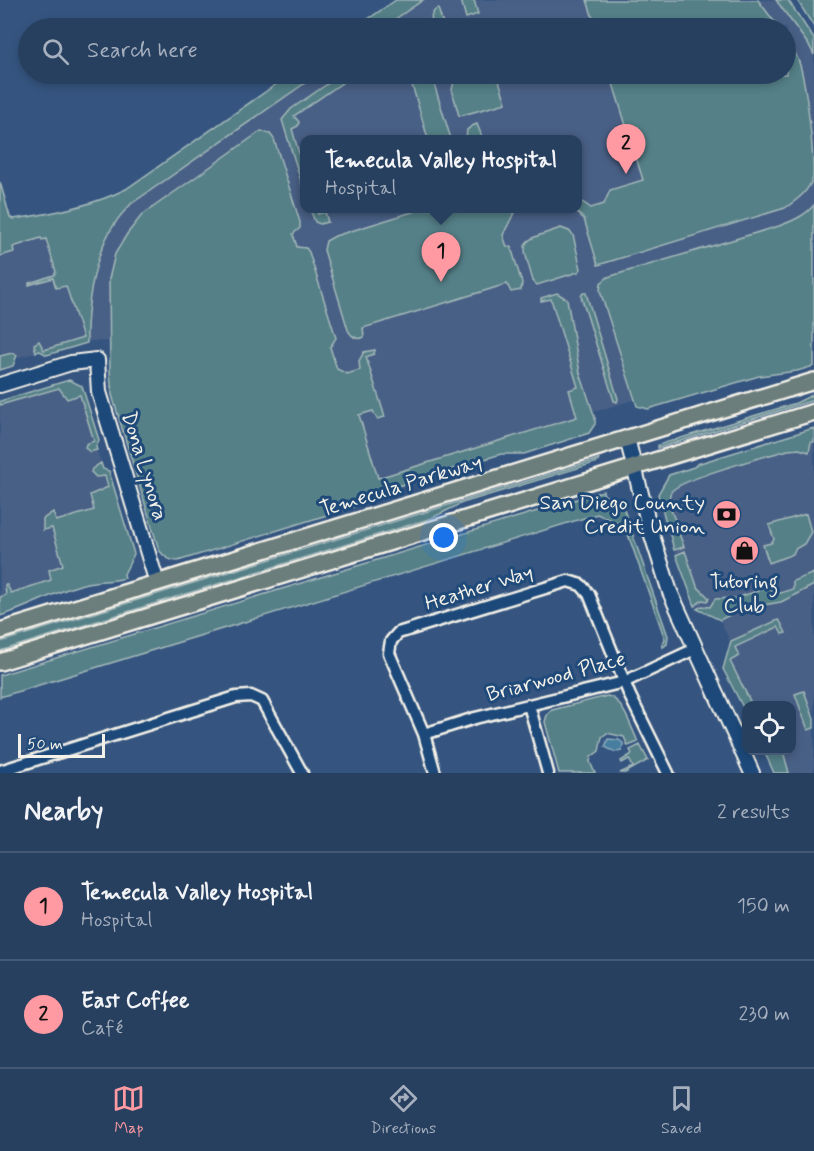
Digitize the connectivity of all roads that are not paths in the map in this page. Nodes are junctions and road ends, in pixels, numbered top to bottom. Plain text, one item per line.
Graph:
1 (814, 381) edge
2 (0, 385) edge
3 (814, 412) edge
4 (627, 438) junction
5 (633, 467) junction
6 (157, 583) junction
7 (0, 631) edge
8 (695, 650) junction
9 (0, 662) edge
10 (624, 682) junction
11 (529, 705) junction
12 (424, 734) junction
13 (0, 771) edge
14 (302, 773) edge
15 (435, 773) edge
16 (548, 773) edge
17 (668, 773) edge
18 (752, 773) edge

1 - 4 main road, Temecula Parkway
2 - 6 street, Dona Lynora
3 - 5 main road
4 - 5 street
4 - 6 main road, Temecula Parkway
5 - 8 street
5 - 9 main road
6 - 7 main road, Temecula Parkway
8 - 10 street, Briarwood Place
8 - 18 street
10 - 11 street, Briarwood Place
10 - 12 street, Heather Way
10 - 17 street
11 - 12 street, Briarwood Place
11 - 16 street
12 - 15 street
13 - 14 street

